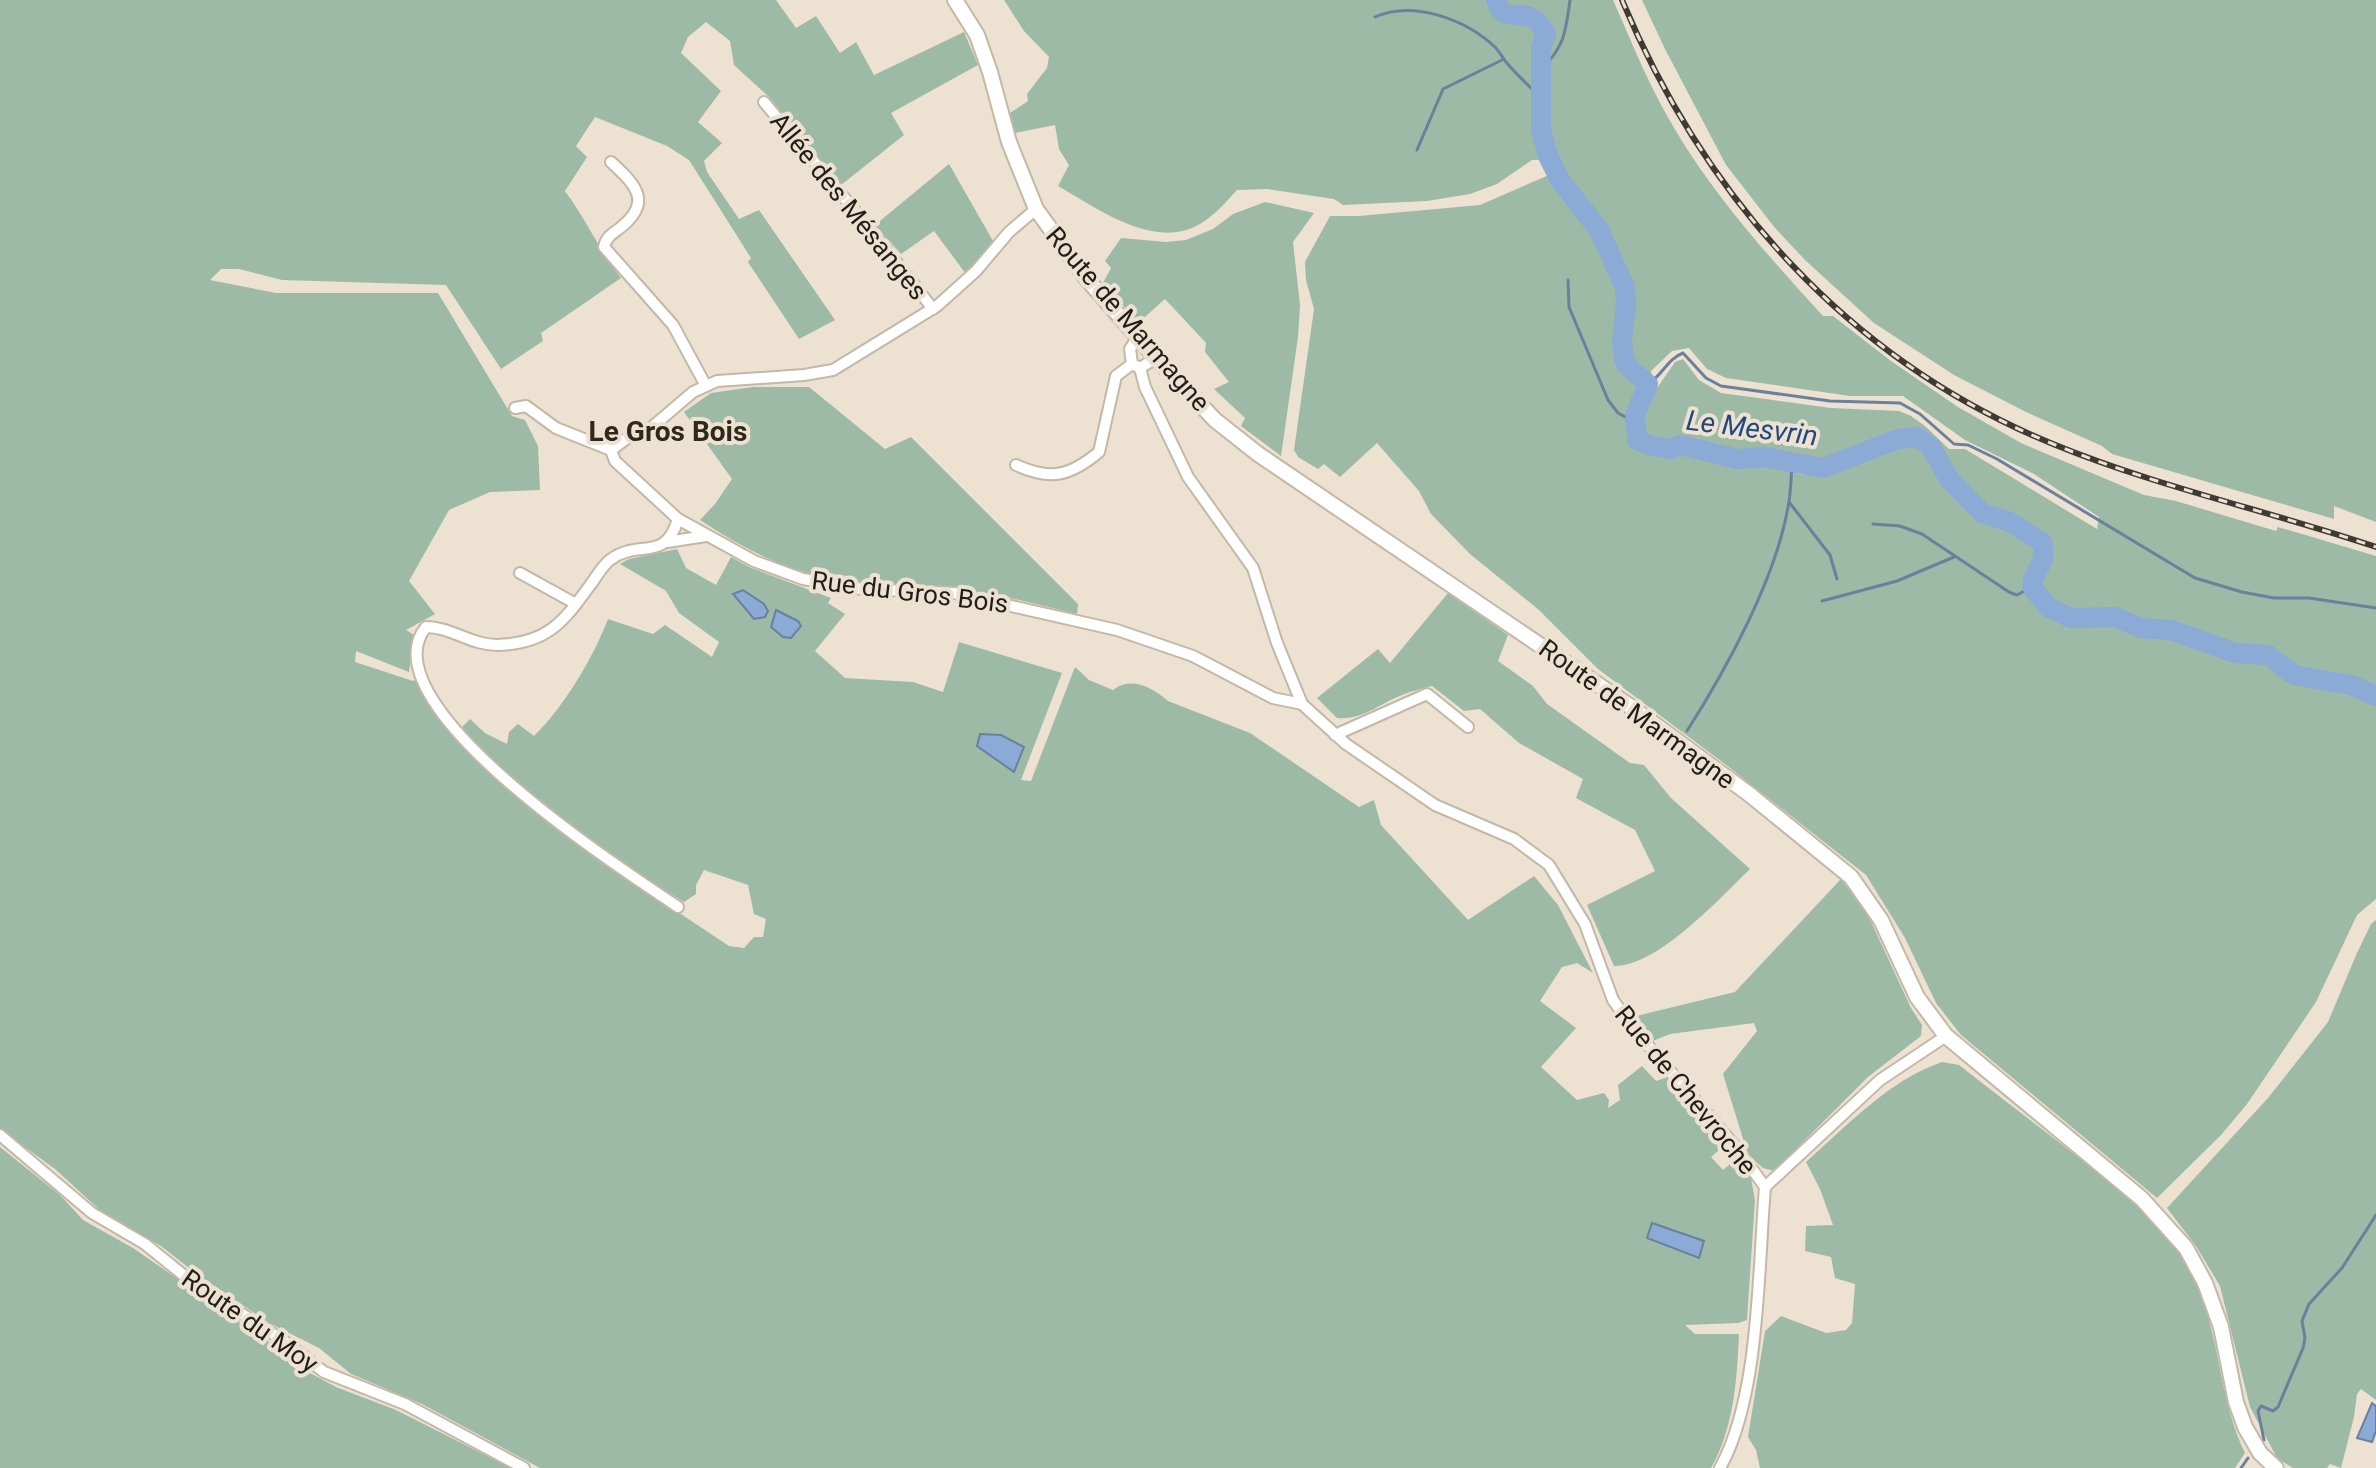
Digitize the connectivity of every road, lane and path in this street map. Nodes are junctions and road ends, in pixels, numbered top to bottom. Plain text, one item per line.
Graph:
1 (955, 0) edge
2 (764, 102) dead end
3 (611, 162) dead end
4 (1036, 209) junction
5 (933, 309) junction
6 (1138, 337) junction
7 (1156, 358) junction
8 (1136, 366) junction
9 (706, 386) junction
10 (515, 408) dead end
11 (611, 450) junction
12 (1016, 465) dead end
13 (678, 519) junction
14 (708, 536) junction
15 (667, 542) junction
16 (520, 573) dead end
17 (576, 604) junction
18 (1302, 704) junction
19 (1468, 727) dead end
20 (1335, 735) junction
21 (678, 907) dead end
22 (1946, 1036) junction
23 (0, 1135) edge
24 (1765, 1187) junction
25 (524, 1468) edge
26 (1720, 1468) edge
27 (2276, 1468) edge

1 - 4 main road, Route de Marmagne
2 - 5 street, Allée des Mésanges
3 - 9 street
4 - 5 street
4 - 6 main road, Route de Marmagne
5 - 9 street
6 - 7 main road, Route de Marmagne
6 - 8 street
7 - 8 street
7 - 22 main road, Route de Marmagne
8 - 12 street
8 - 18 street, Rue de Chevroche
9 - 11 street
10 - 11 street
11 - 13 street, Rue du Gros Bois
13 - 14 street, Rue du Gros Bois
13 - 15 street
14 - 15 street
14 - 18 street, Rue du Gros Bois
15 - 17 street
16 - 17 street
17 - 21 street
18 - 20 street, Rue de Chevroche
19 - 20 street
20 - 24 street, Rue de Chevroche
22 - 24 street
22 - 27 main road, Route de Marmagne
23 - 25 street, Route du Moy
24 - 26 street

